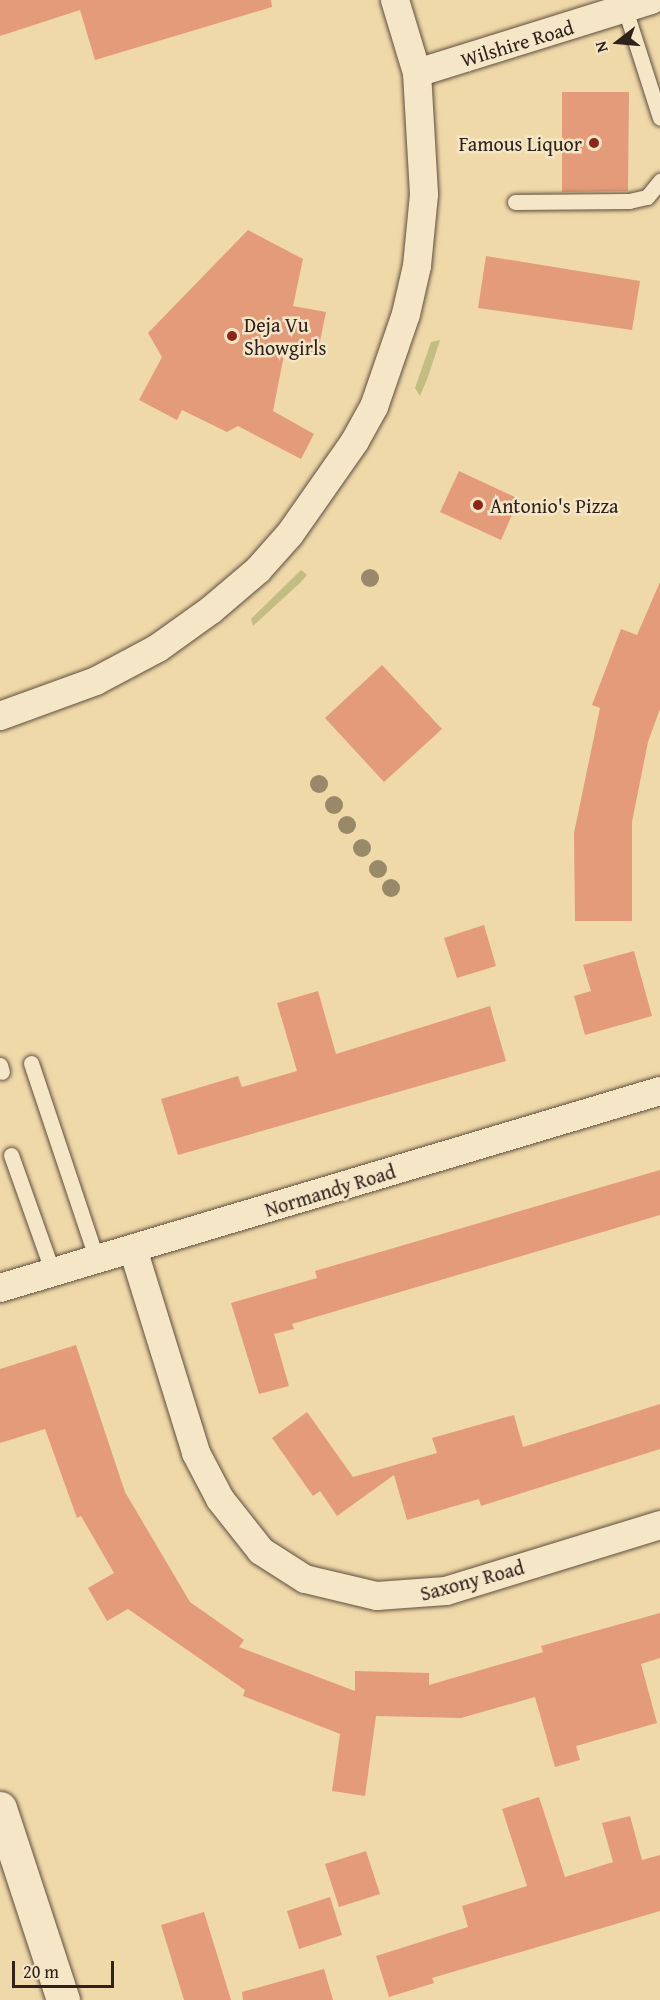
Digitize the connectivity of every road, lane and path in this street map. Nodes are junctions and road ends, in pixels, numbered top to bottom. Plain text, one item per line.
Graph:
1 (395, 0) edge
2 (638, 5) edge
3 (417, 73) junction
4 (660, 118) edge
5 (660, 181) edge
6 (515, 202) dead end
7 (0, 716) edge
8 (31, 1063) dead end
9 (660, 1091) edge
10 (11, 1155) dead end
11 (133, 1249) junction
12 (97, 1260) junction
13 (53, 1273) junction
14 (0, 1288) edge
15 (660, 1525) edge
16 (0, 1808) edge
17 (63, 2000) edge

1 - 3 street
2 - 3 street, Wilshire Road
2 - 4 lane
3 - 7 street
5 - 6 lane
8 - 12 lane
9 - 11 street, Normandy Road
10 - 13 lane
11 - 12 street, Normandy Road
11 - 15 street, Saxony Road
12 - 13 street, Normandy Road
13 - 14 street, Normandy Road
16 - 17 main road

